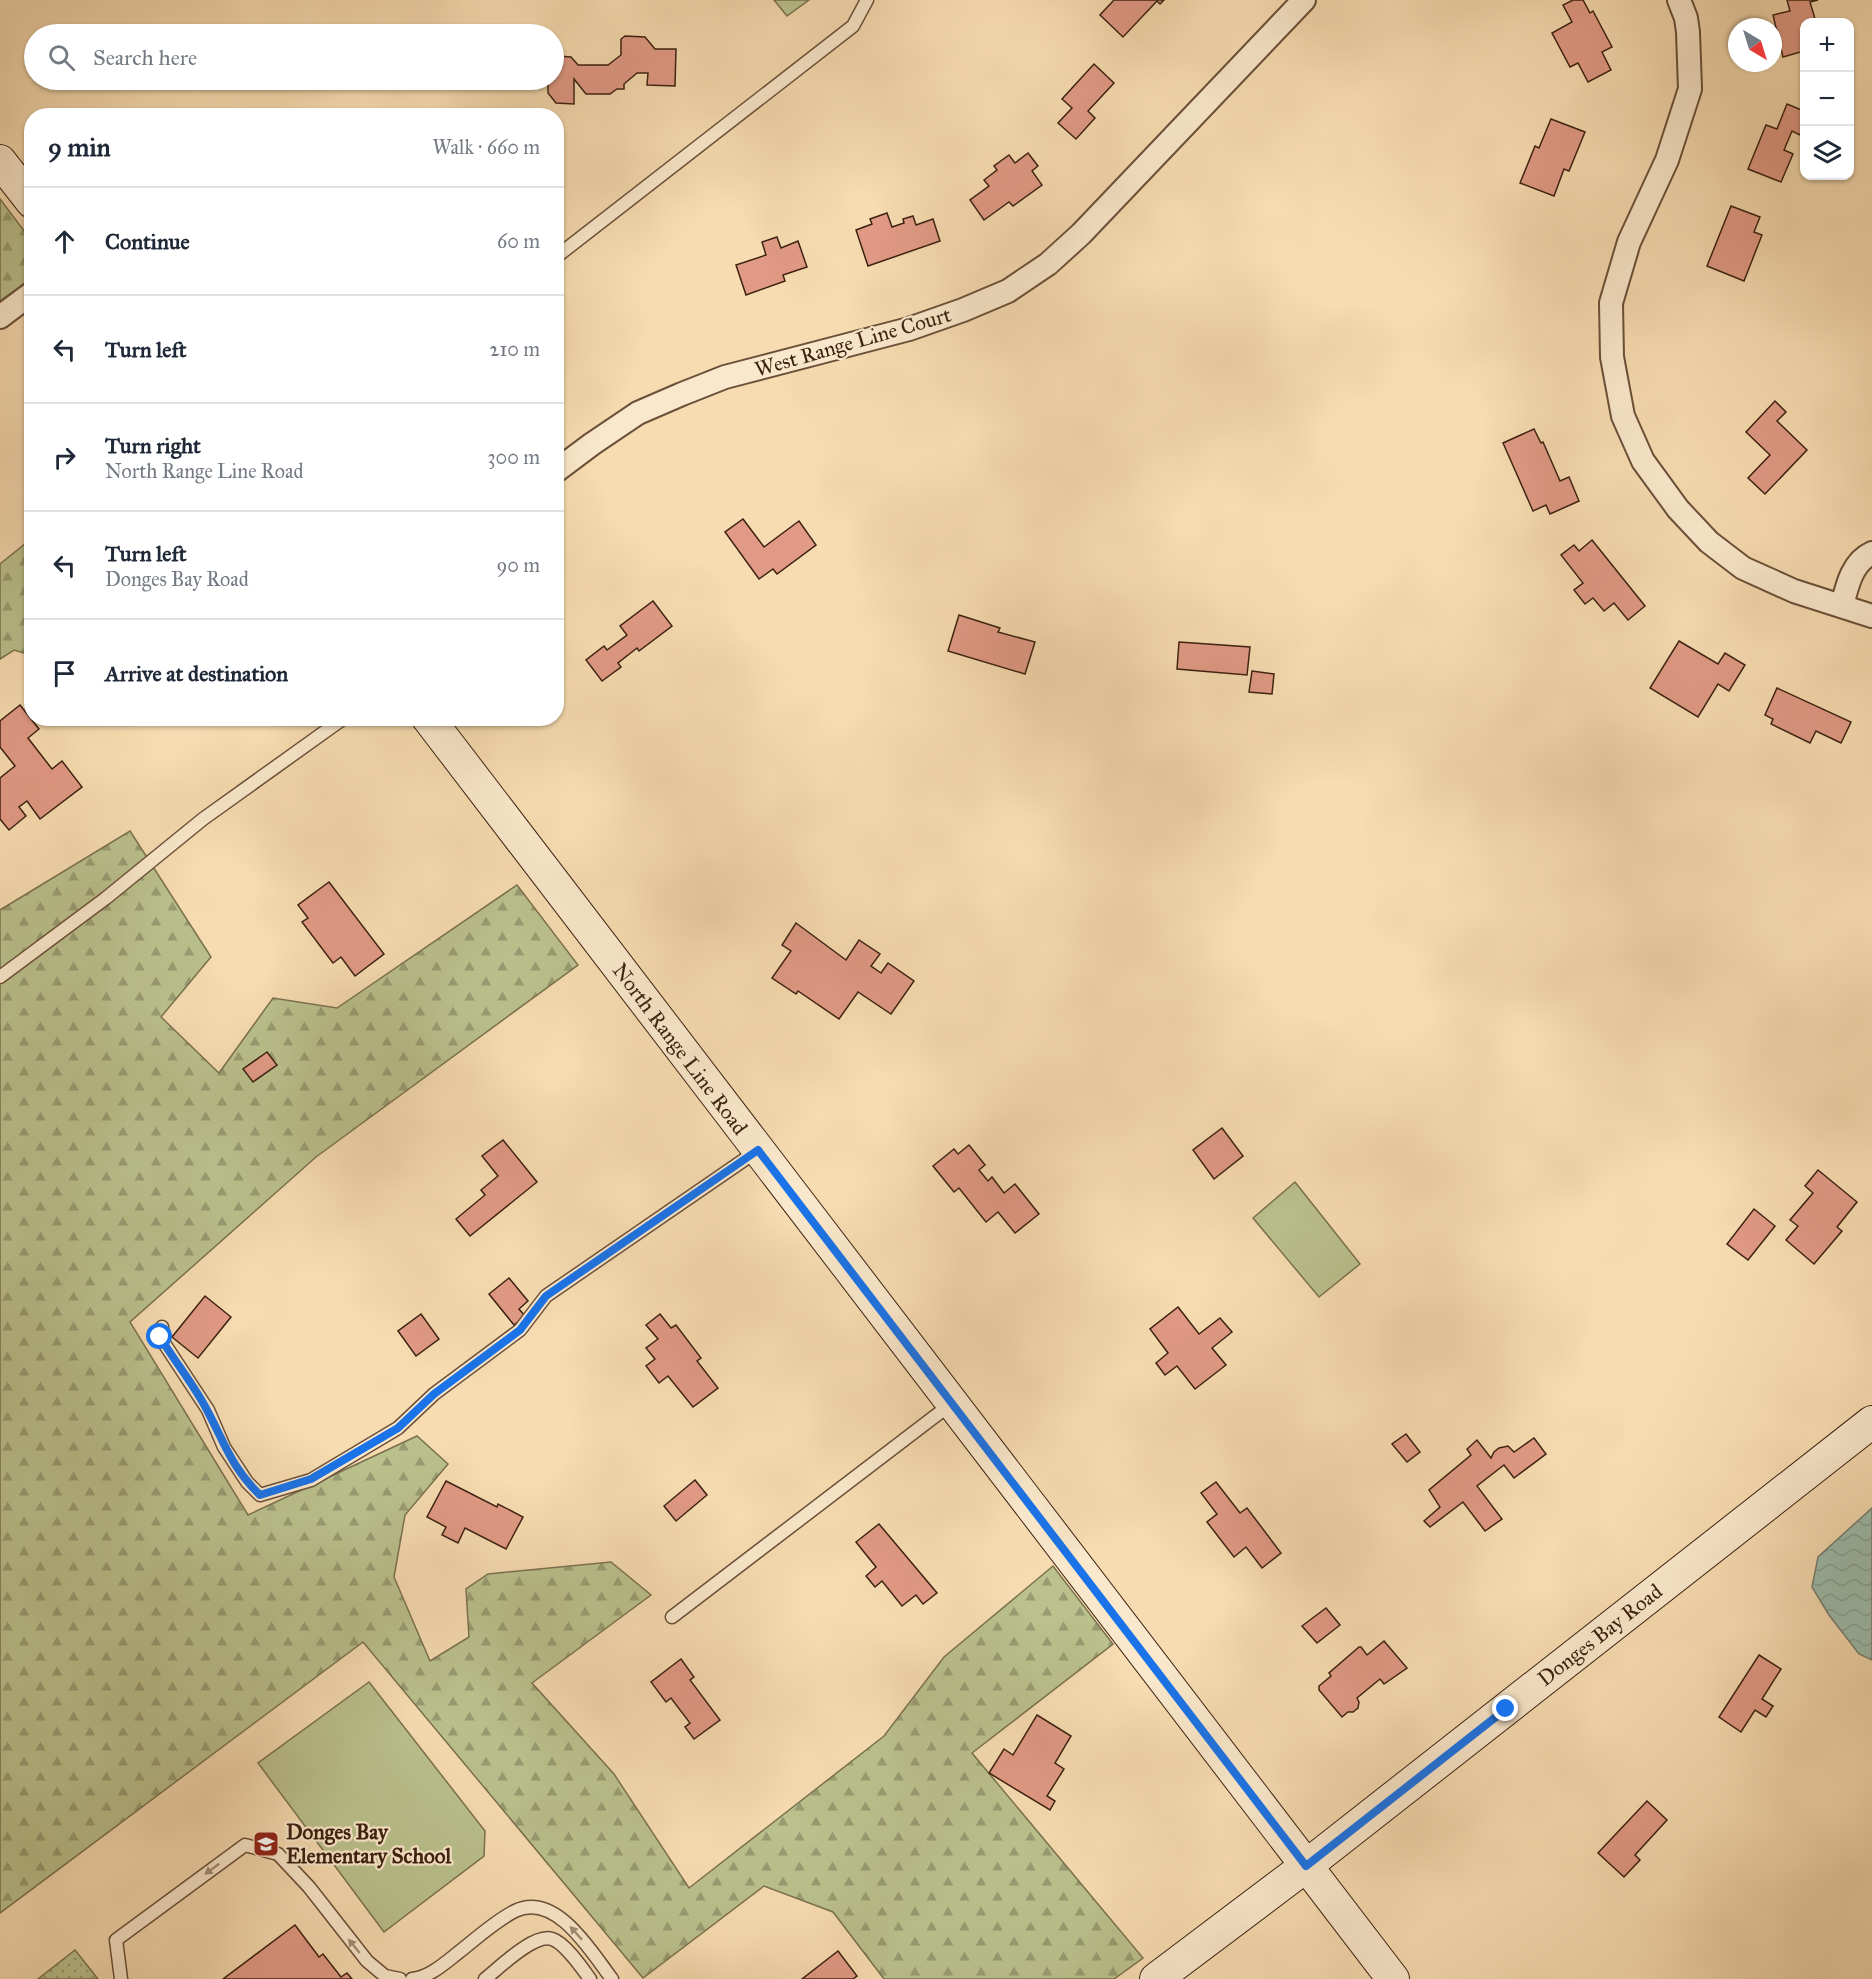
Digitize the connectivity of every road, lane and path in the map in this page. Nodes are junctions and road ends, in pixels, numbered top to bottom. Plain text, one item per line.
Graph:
1 (867, 0) edge
2 (1304, 0) edge
3 (1679, 0) edge
4 (0, 161) edge
5 (24, 192) edge
6 (564, 251) edge
7 (24, 299) edge
8 (0, 317) edge
9 (564, 465) edge
10 (1872, 553) edge
11 (1842, 606) junction
12 (1872, 616) edge
13 (333, 726) edge
14 (434, 726) edge
15 (0, 976) edge
16 (758, 1150) junction
17 (162, 1327) dead end
18 (952, 1403) junction
19 (1872, 1422) edge
20 (672, 1617) dead end
21 (1306, 1866) junction
22 (584, 1977) edge
23 (121, 1979) edge
24 (400, 1979) edge
25 (412, 1979) edge
26 (485, 1979) edge
27 (612, 1979) edge
28 (1156, 1979) edge
29 (1393, 1979) edge

1 - 6 lane
2 - 9 street, West Range Line Court
3 - 11 street
4 - 5 street
7 - 8 street
10 - 11 street
11 - 12 street
13 - 15 lane
14 - 16 street, North Range Line Road
16 - 17 lane
16 - 18 street, North Range Line Road
18 - 20 lane
18 - 21 street, North Range Line Road
19 - 21 street, Donges Bay Road
21 - 28 street, Donges Bay Road
21 - 29 street, North Range Line Road
22 - 26 lane
24 -> 23 lane
27 -> 25 lane

